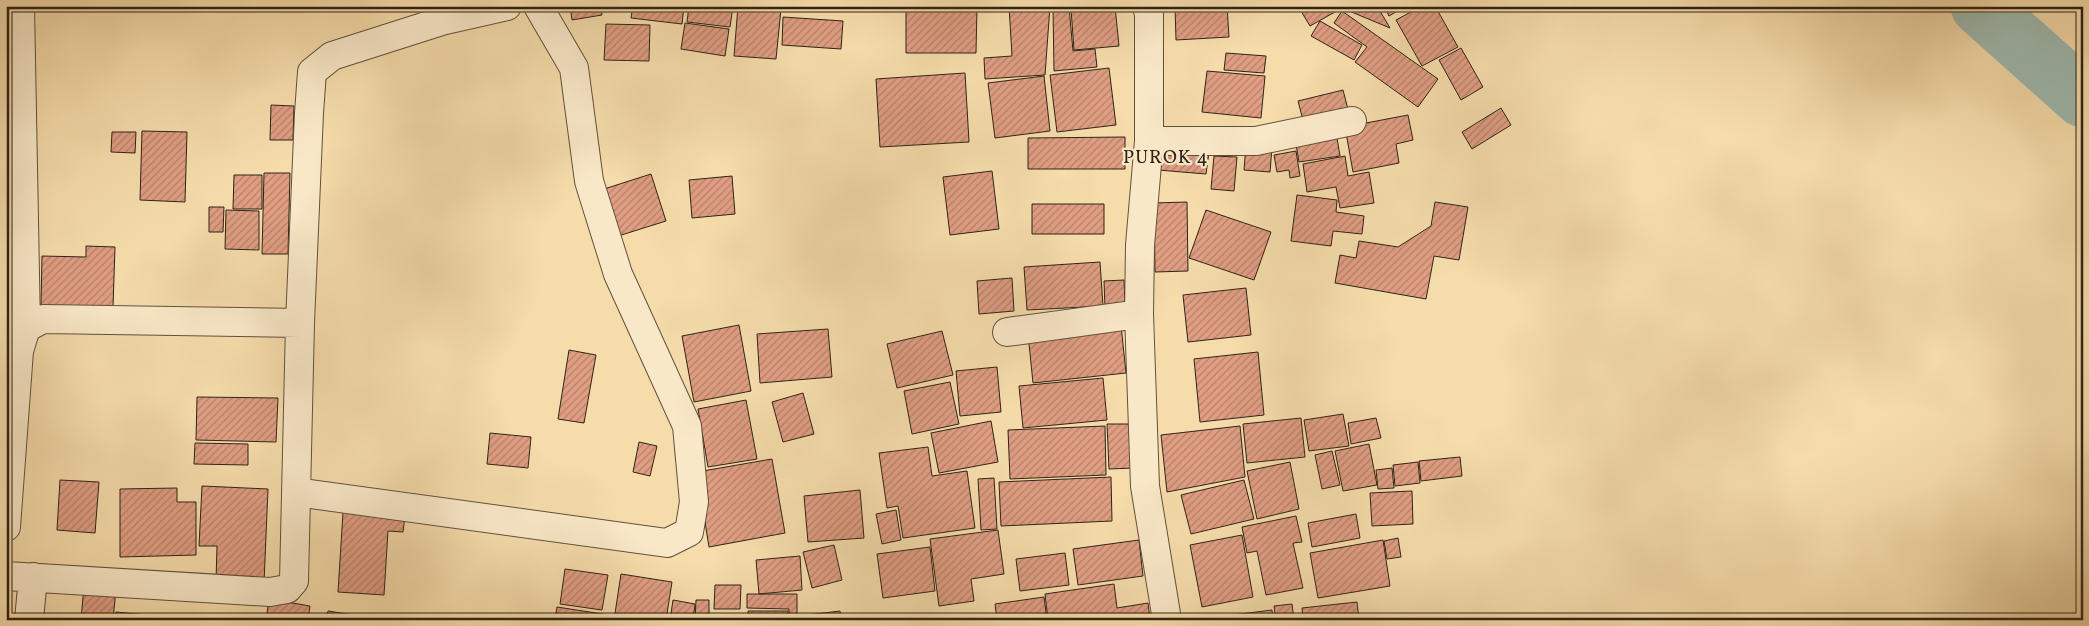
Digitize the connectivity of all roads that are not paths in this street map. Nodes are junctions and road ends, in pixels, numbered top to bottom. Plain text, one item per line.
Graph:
1 (20, 6) edge
2 (507, 6) edge
3 (538, 6) edge
4 (1147, 6) edge
5 (445, 13) edge
6 (1352, 121) dead end
7 (1149, 141) junction
8 (1139, 314) junction
9 (300, 323) junction
10 (26, 328) junction
11 (1008, 332) dead end
12 (296, 492) junction
13 (6, 527) edge
14 (6, 576) edge
15 (33, 577) junction
16 (29, 620) edge
17 (1168, 620) edge

1 - 10 street
2 - 5 street
3 - 12 street
4 - 7 street
5 - 9 street
6 - 7 street
7 - 8 street
8 - 11 street
8 - 17 street
9 - 10 street
9 - 12 street
10 - 13 street
12 - 15 street
14 - 15 street
15 - 16 street

